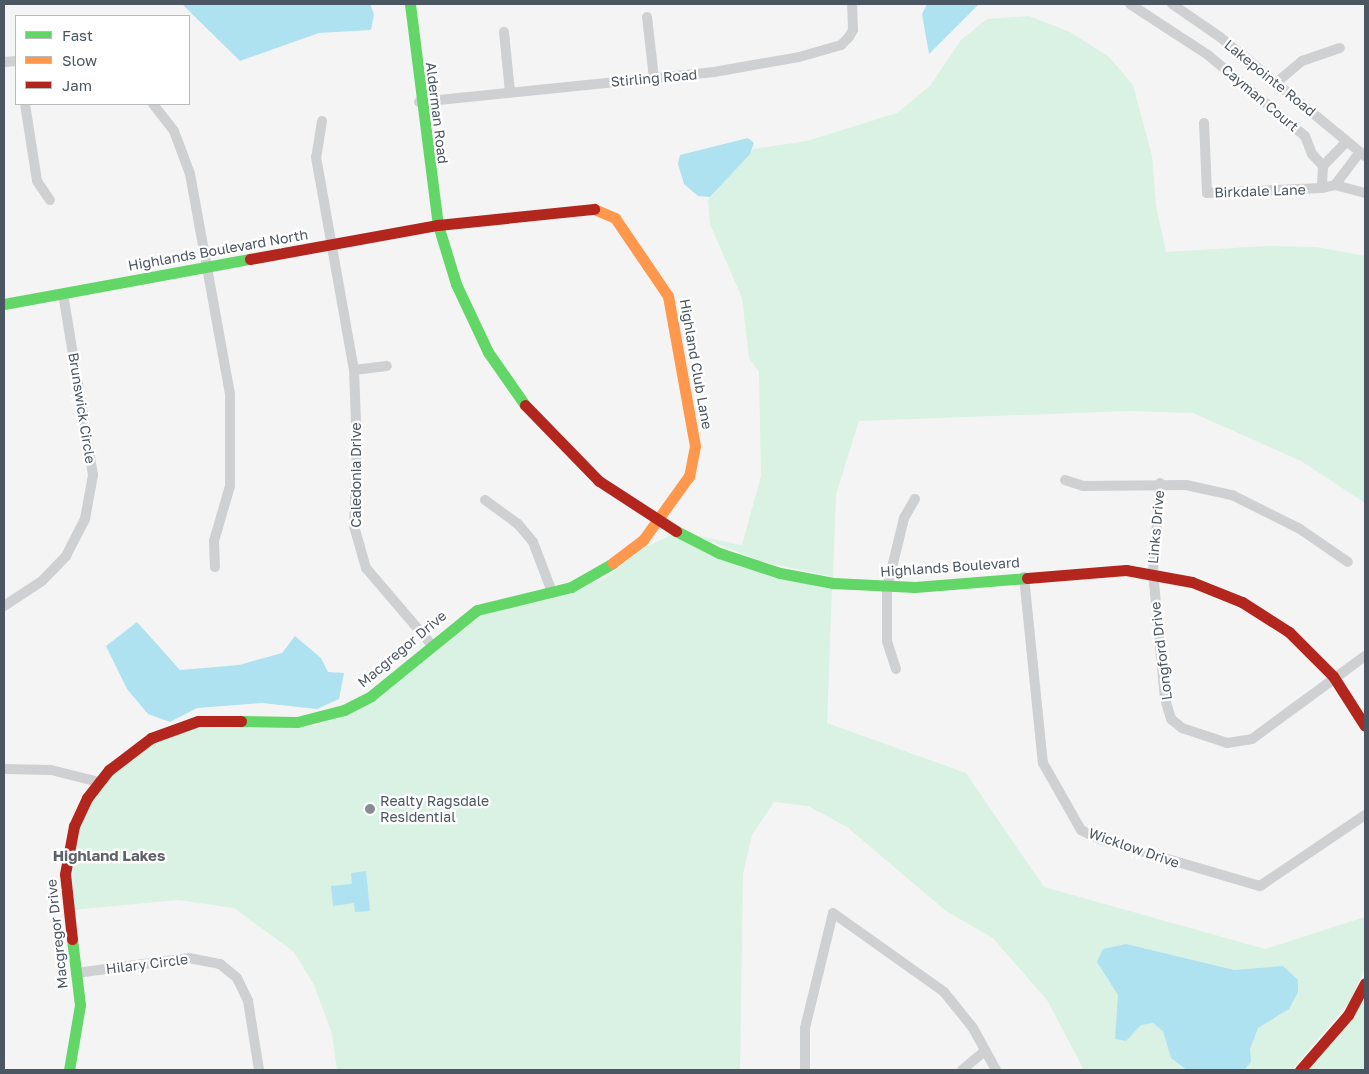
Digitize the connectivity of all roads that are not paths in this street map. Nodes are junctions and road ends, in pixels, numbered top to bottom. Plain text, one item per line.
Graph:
1 (410, 4) edge
2 (852, 4) edge
3 (1130, 4) edge
4 (1172, 4) edge
5 (647, 17) dead end
6 (504, 32) dead end
7 (1340, 48) dead end
8 (654, 78) junction
9 (1276, 82) junction
10 (510, 92) junction
11 (419, 102) junction
12 (25, 105) edge
13 (154, 105) edge
14 (322, 121) dead end
15 (1204, 123) dead end
16 (1346, 142) junction
17 (1363, 154) edge
18 (1323, 166) junction
19 (1335, 185) junction
20 (1322, 188) junction
21 (1365, 193) edge
22 (50, 200) dead end
23 (438, 226) junction
24 (331, 245) junction
25 (208, 267) junction
26 (63, 294) junction
27 (4, 304) edge
28 (388, 366) dead end
29 (354, 370) junction
30 (1065, 480) dead end
31 (1160, 483) junction
32 (915, 499) dead end
33 (485, 500) dead end
34 (655, 520) junction
35 (1348, 562) dead end
36 (215, 567) dead end
37 (1153, 572) junction
38 (1024, 578) junction
39 (887, 588) junction
40 (552, 592) junction
41 (4, 606) edge
42 (432, 644) junction
43 (1365, 656) edge
44 (896, 669) dead end
45 (1333, 676) junction
46 (1365, 726) edge
47 (4, 769) edge
48 (99, 782) junction
49 (1365, 815) edge
50 (76, 973) junction
51 (1365, 983) edge
52 (985, 1051) junction
53 (69, 1070) edge
54 (260, 1070) edge
55 (805, 1070) edge
56 (962, 1070) edge
57 (996, 1070) edge
58 (1300, 1070) edge

1 - 11 street, Alderman Road
2 - 8 street, Stirling Road
3 - 18 street, Cayman Court
4 - 9 street, Lakepointe Road
5 - 8 street
6 - 10 street
7 - 9 street
8 - 10 street, Stirling Road
9 - 16 street, Lakepointe Road
10 - 11 street, Stirling Road
11 - 23 street, Alderman Road
12 - 22 street
13 - 25 street
14 - 24 street, Caledonia Drive
15 - 20 street, Birkdale Lane
16 - 17 street, Lakepointe Road
16 - 18 street
17 - 19 street
18 - 20 street
19 - 20 street
19 - 21 street
23 - 24 street, Highlands Boulevard North
23 - 34 street, Highlands Boulevard
23 - 34 street, Highland Club Lane
24 - 25 street, Highlands Boulevard North
24 - 29 street, Caledonia Drive
25 - 26 street, Highlands Boulevard North
25 - 36 street
26 - 27 street, Highlands Boulevard North
26 - 41 street, Brunswick Circle
28 - 29 street
29 - 42 street, Caledonia Drive
30 - 31 street
31 - 35 street
31 - 37 street, Links Drive
32 - 39 street
33 - 40 street
34 - 39 street, Highlands Boulevard
34 - 40 street, Macgregor Drive
37 - 38 street, Highlands Boulevard
37 - 45 street, Highlands Boulevard
37 - 45 street, Longford Drive
38 - 39 street, Highlands Boulevard
38 - 49 street, Wicklow Drive
39 - 44 street
40 - 42 street, Macgregor Drive
42 - 48 street, Macgregor Drive
43 - 45 street, Longford Drive
45 - 46 street, Highlands Boulevard
47 - 48 street
48 - 50 street, Macgregor Drive
50 - 53 street, Macgregor Drive
50 - 54 street, Hilary Circle
51 - 58 street
52 - 55 street
52 - 56 street
52 - 57 street

